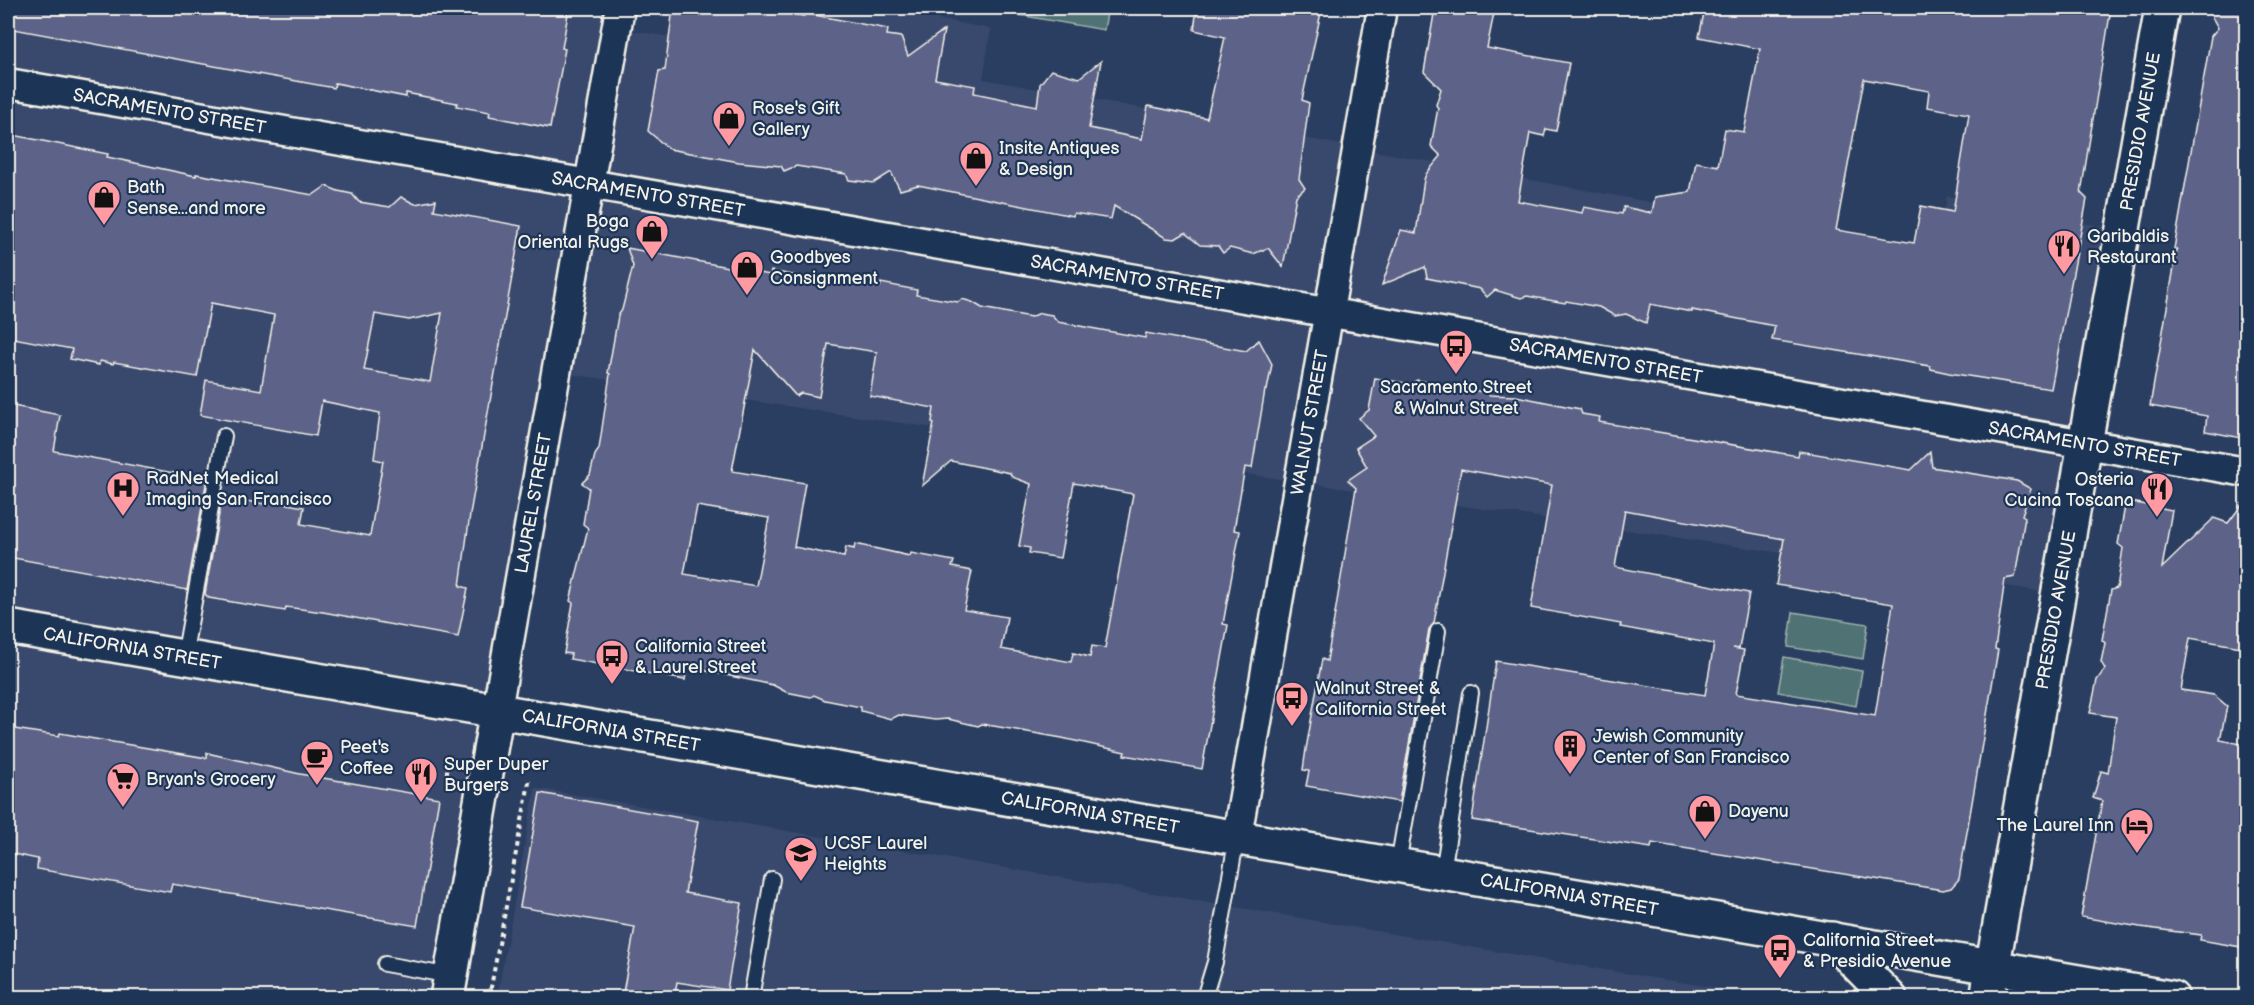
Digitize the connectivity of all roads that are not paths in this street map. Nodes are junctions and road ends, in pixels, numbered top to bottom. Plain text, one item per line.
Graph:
1 (620, 8) edge
2 (1382, 8) edge
3 (2162, 8) edge
4 (8, 83) edge
5 (589, 185) junction
6 (1329, 314) junction
7 (224, 436) dead end
8 (2086, 444) junction
9 (2247, 472) edge
10 (8, 627) edge
11 (1438, 631) dead end
12 (184, 657) junction
13 (1471, 693) dead end
14 (497, 710) junction
15 (1237, 836) junction
16 (1398, 864) junction
17 (1443, 872) junction
18 (772, 879) dead end
19 (1832, 939) junction
20 (385, 964) dead end
21 (1990, 982) edge
22 (449, 987) edge
23 (751, 998) edge
24 (1204, 998) edge
25 (1890, 998) edge
26 (2172, 998) edge

1 - 5 street, LAUREL STREET
2 - 6 street, WALNUT STREET
3 - 8 main road, PRESIDIO AVENUE
4 - 5 street, SACRAMENTO STREET
5 - 6 street, SACRAMENTO STREET
5 - 14 street, LAUREL STREET
6 - 8 street, SACRAMENTO STREET
6 - 15 street, WALNUT STREET
7 - 12 lane
8 - 9 street, SACRAMENTO STREET
8 - 21 main road, PRESIDIO AVENUE
10 - 12 main road, CALIFORNIA STREET
11 - 16 lane
12 - 14 main road, CALIFORNIA STREET
13 - 17 lane
14 - 15 main road, CALIFORNIA STREET
14 - 22 main road, LAUREL STREET
15 - 16 main road, CALIFORNIA STREET
15 - 24 lane
16 - 17 main road, CALIFORNIA STREET
17 - 19 main road, CALIFORNIA STREET
18 - 23 lane
19 - 21 main road, CALIFORNIA STREET
19 - 25 main road
20 - 22 lane
21 - 26 main road, CALIFORNIA STREET

